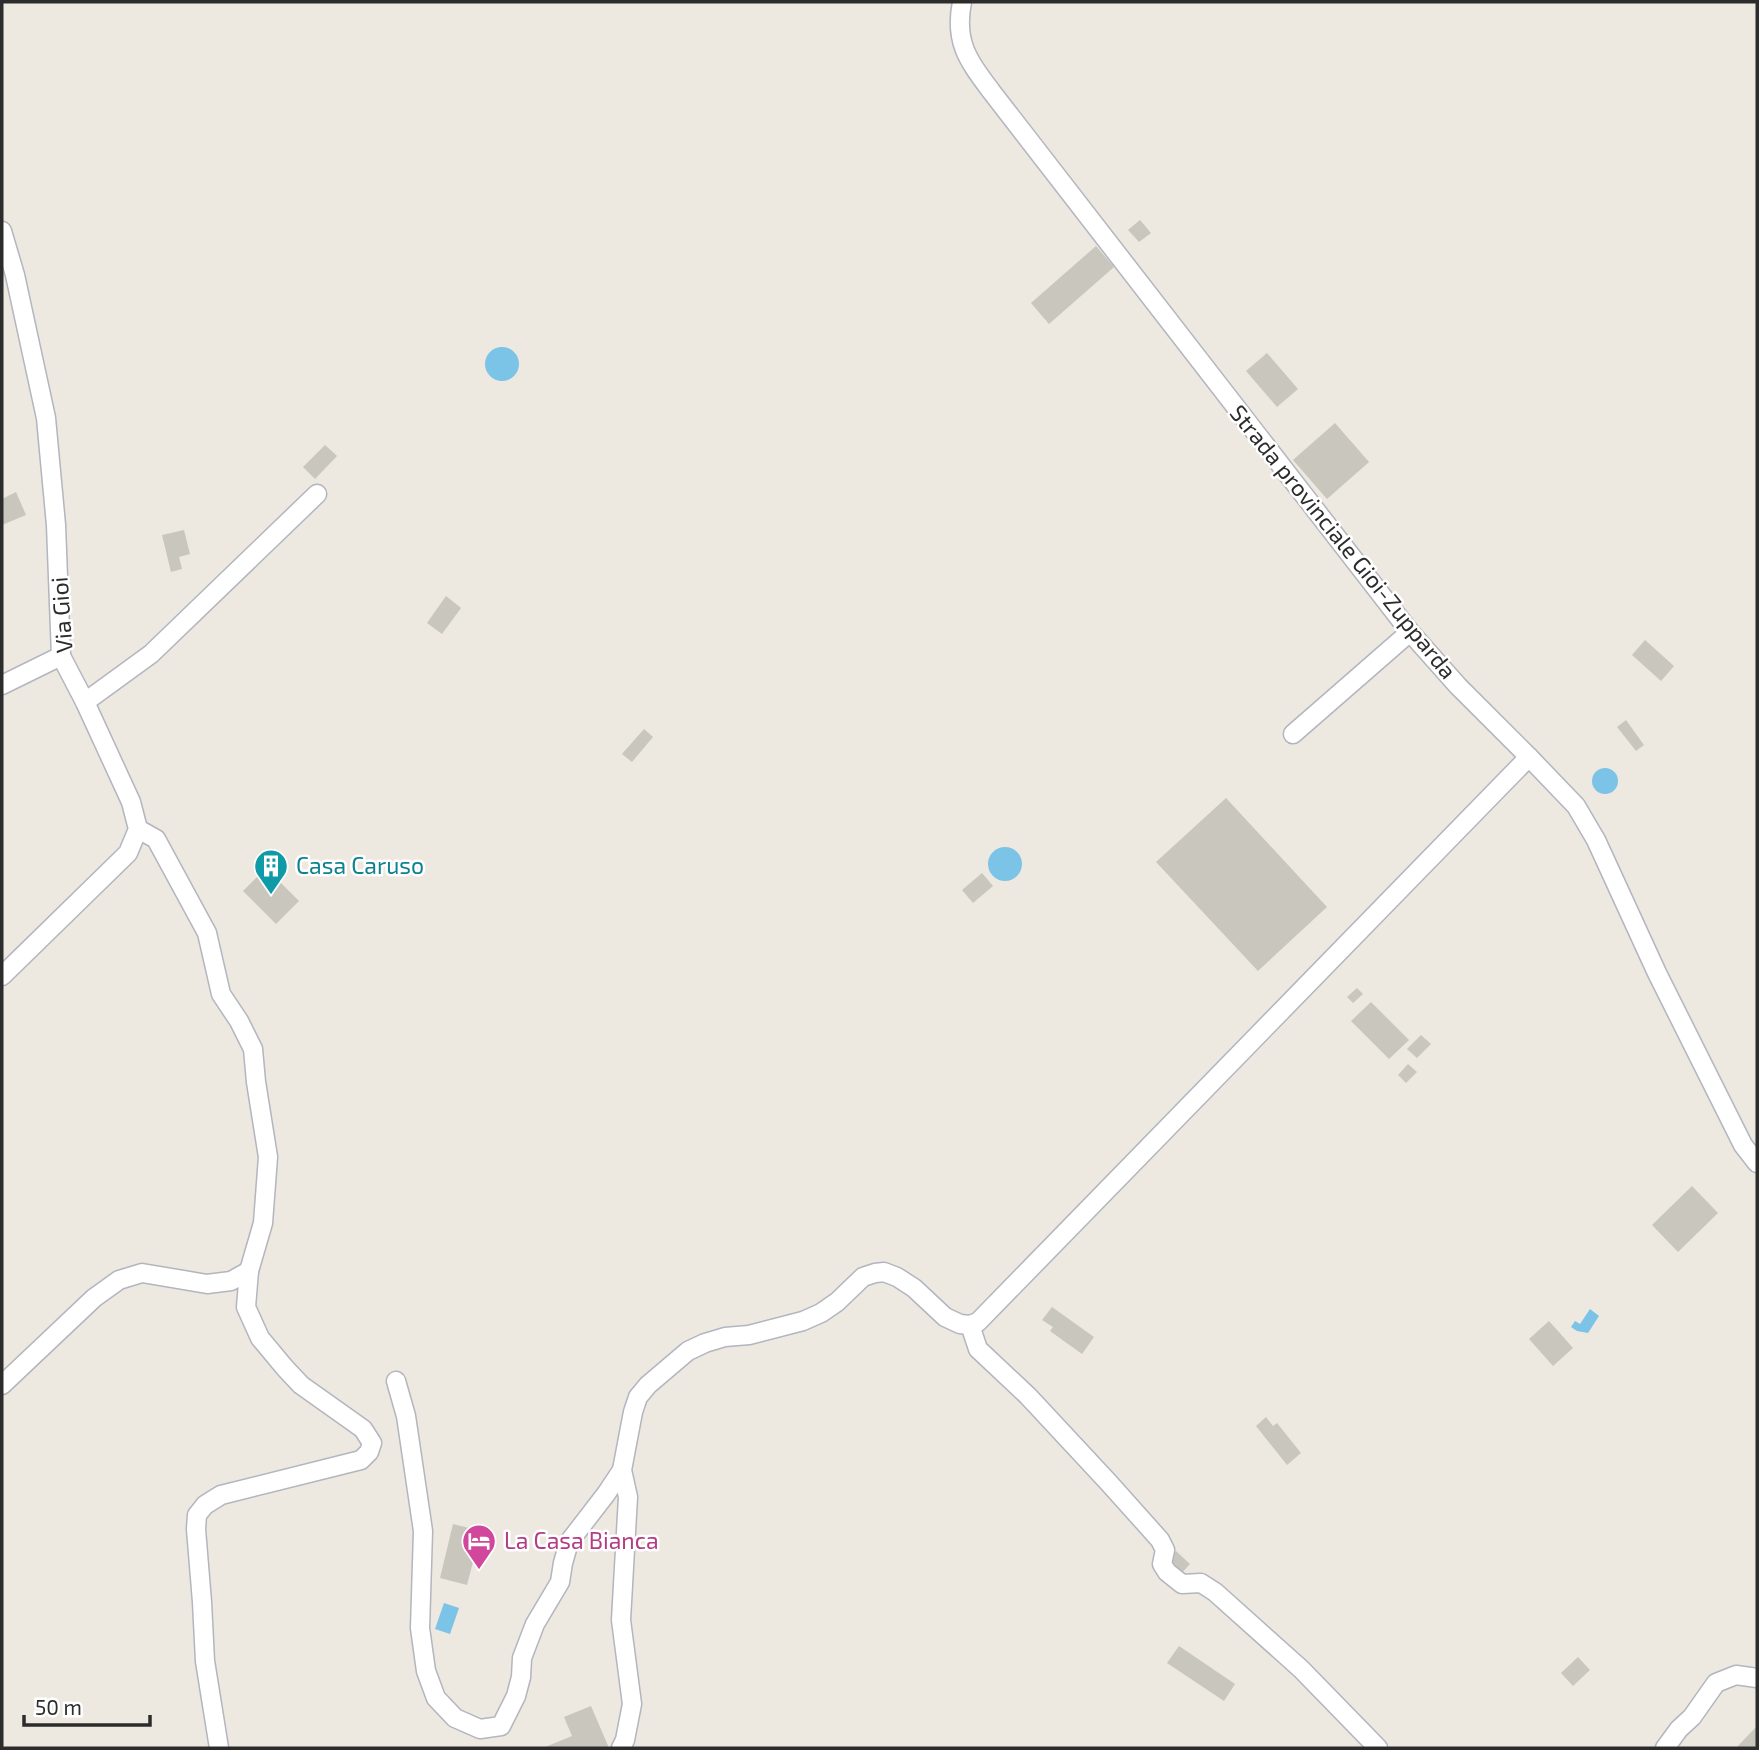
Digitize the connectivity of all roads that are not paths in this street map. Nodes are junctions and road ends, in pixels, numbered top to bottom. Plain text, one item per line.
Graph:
1 (962, 2) edge
2 (2, 231) edge
3 (317, 494) dead end
4 (1410, 632) junction
5 (61, 656) junction
6 (2, 685) edge
7 (86, 702) junction
8 (1293, 734) dead end
9 (1529, 757) junction
10 (138, 829) junction
11 (2, 976) edge
12 (1757, 1163) edge
13 (249, 1270) junction
14 (970, 1325) junction
15 (396, 1381) dead end
16 (2, 1385) edge
17 (622, 1470) junction
18 (1757, 1678) edge
19 (219, 1748) edge
20 (621, 1748) edge
21 (1378, 1748) edge
22 (1665, 1748) edge

1 - 4 street, Strada provinciale Gioi-Zupparda
2 - 5 street, Via Gioi
3 - 7 street
4 - 8 street
4 - 9 street, Strada provinciale Gioi-Zupparda
5 - 6 street
5 - 7 street, Via Gioi
7 - 10 street, Via Gioi
9 - 12 street, Strada provinciale Gioi-Zupparda
9 - 14 street
10 - 11 street
10 - 13 street
13 - 16 street
13 - 19 street
14 - 17 street
14 - 21 street
15 - 17 street
17 - 20 street
18 - 22 street

